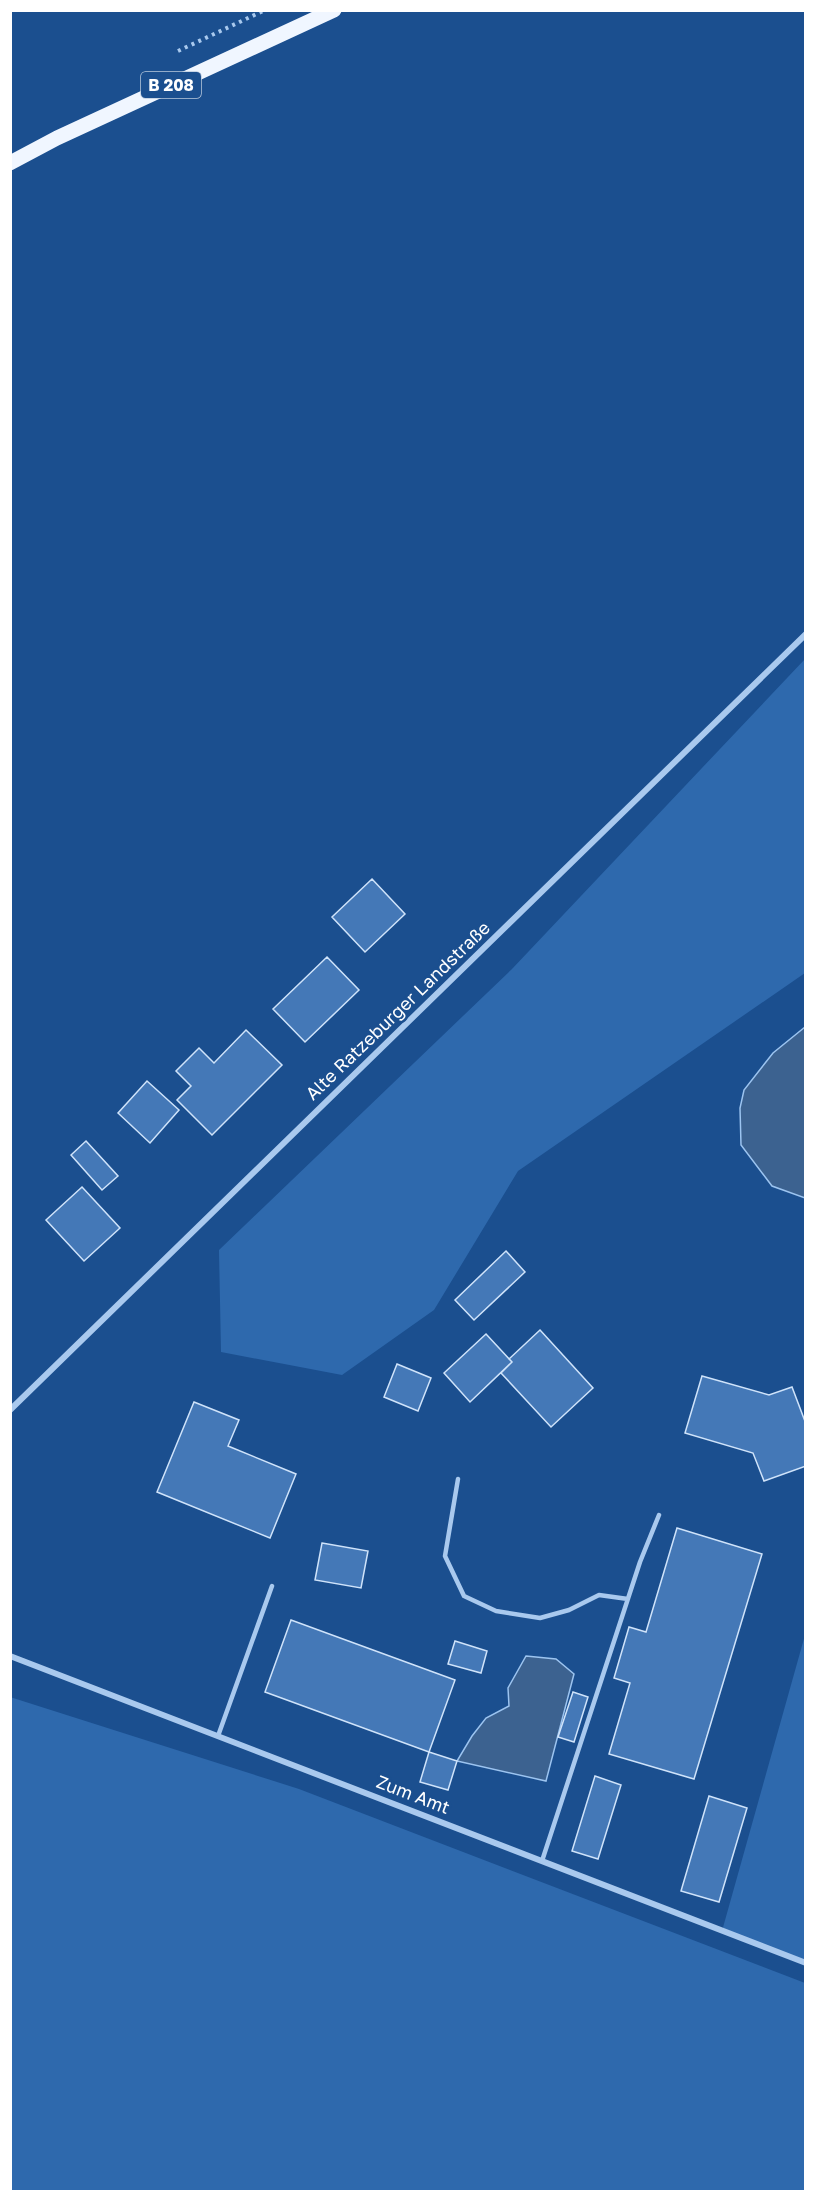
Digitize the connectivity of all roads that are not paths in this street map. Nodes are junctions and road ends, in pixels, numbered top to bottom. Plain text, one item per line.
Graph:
1 (334, 10) edge
2 (10, 163) edge
3 (806, 634) edge
4 (10, 1410) edge
5 (458, 1479) dead end
6 (659, 1515) dead end
7 (272, 1586) dead end
8 (628, 1599) junction
9 (10, 1656) edge
10 (218, 1736) junction
11 (542, 1861) junction
12 (806, 1963) edge

1 - 2 main road, B 208
3 - 4 street, Alte Ratzeburger Landstraße
5 - 8 lane
6 - 8 lane
7 - 10 lane
8 - 11 lane
9 - 10 street, Zum Amt
10 - 11 street, Zum Amt
11 - 12 street, Zum Amt

